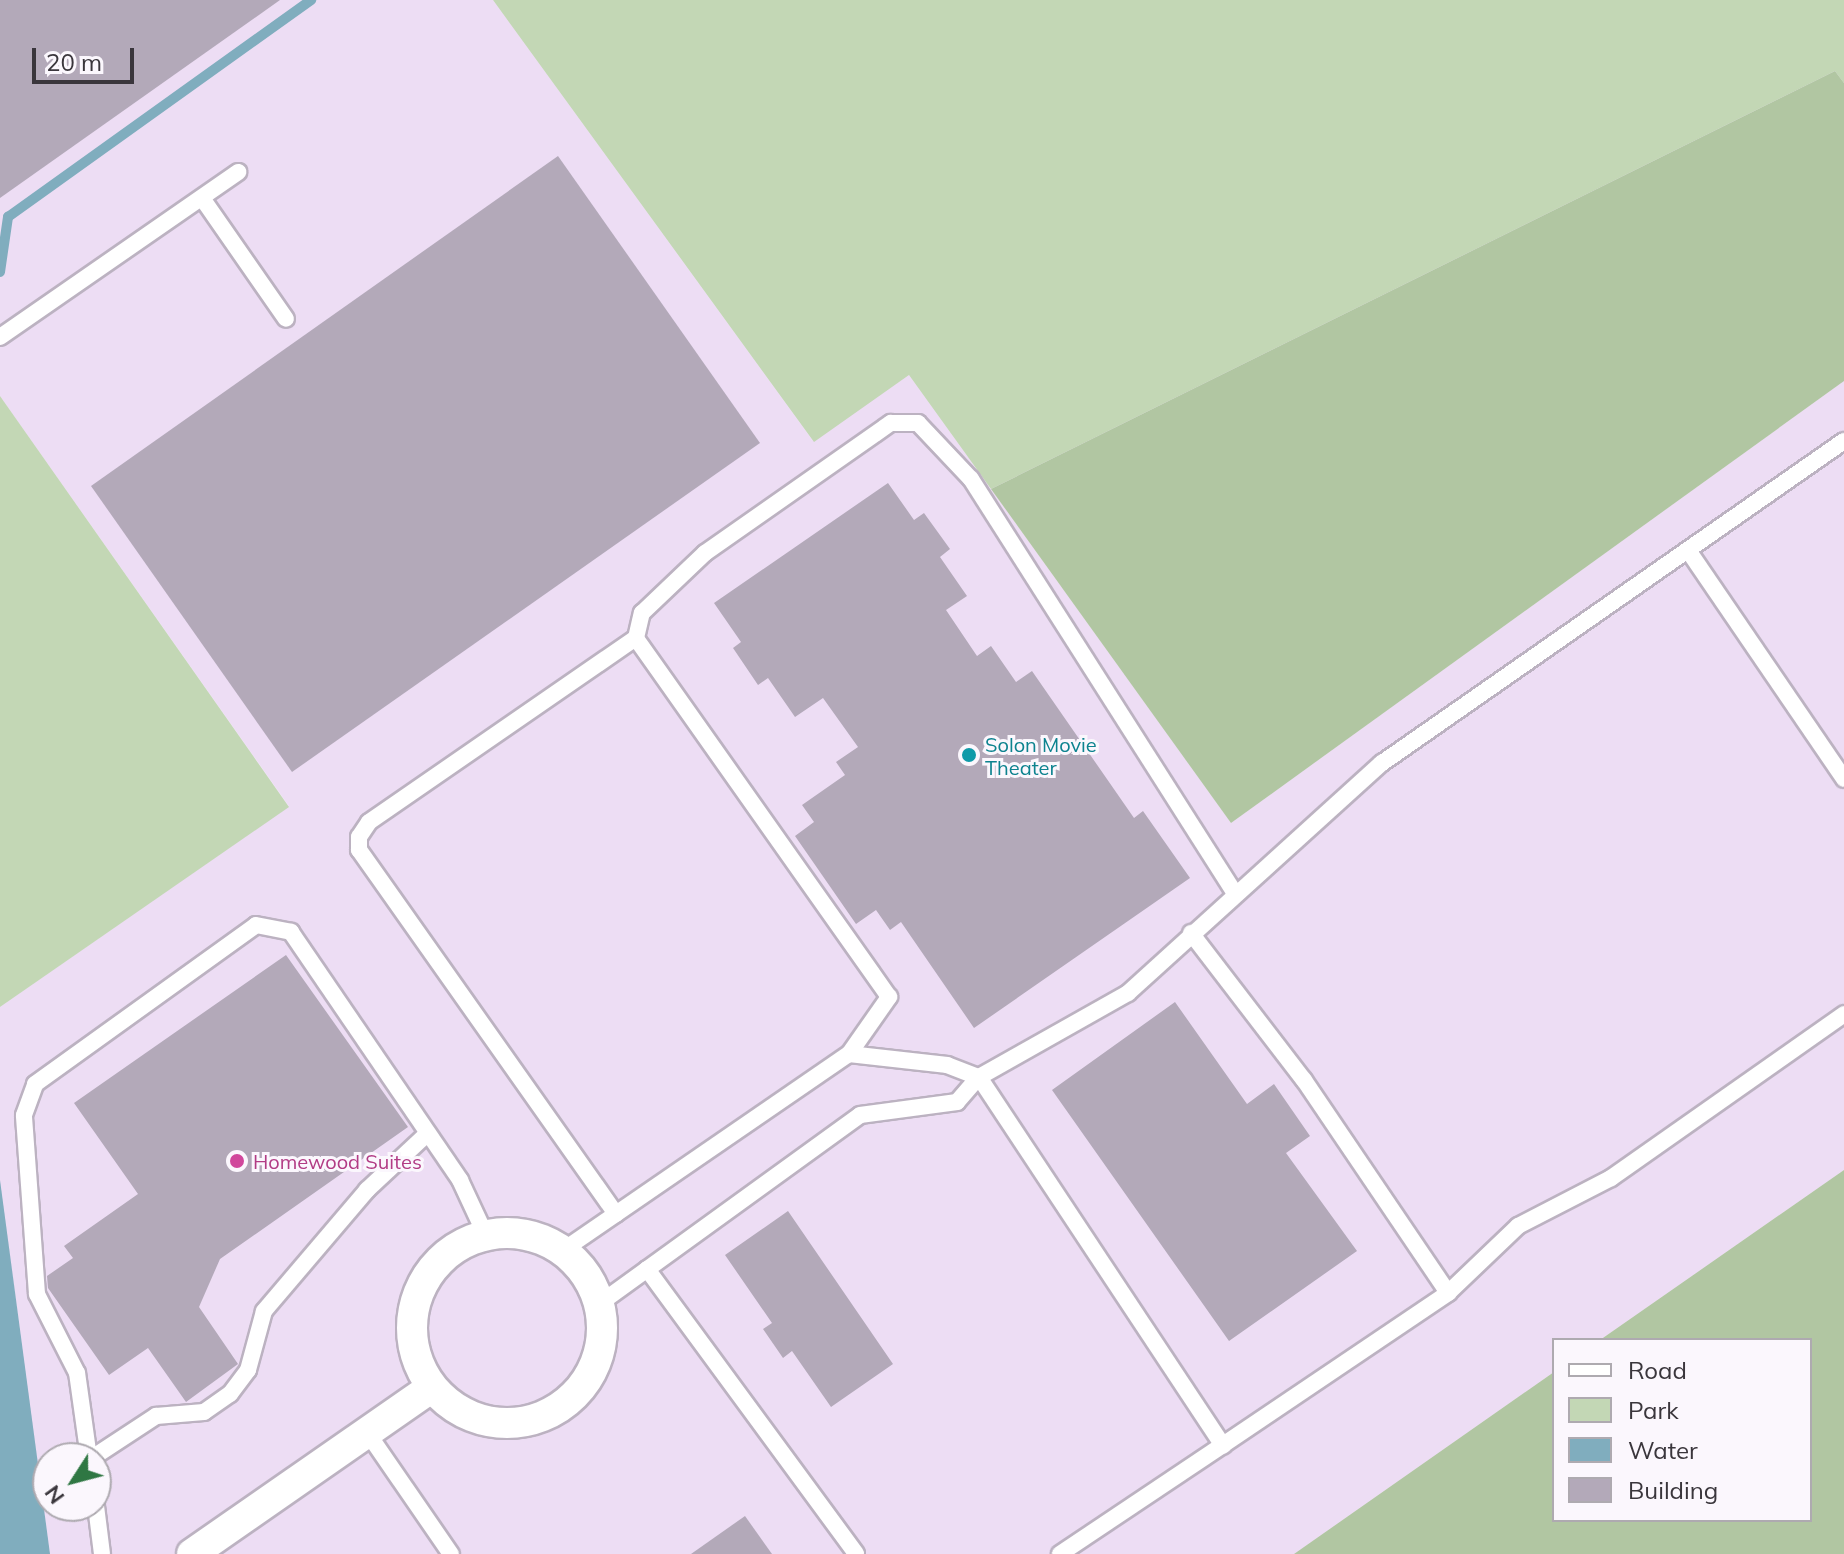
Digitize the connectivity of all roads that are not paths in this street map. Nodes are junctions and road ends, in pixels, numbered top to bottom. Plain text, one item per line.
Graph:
1 (238, 172) dead end
2 (202, 198) junction
3 (286, 319) dead end
4 (5, 336) edge
5 (1844, 441) edge
6 (1688, 550) junction
7 (636, 638) junction
8 (1844, 779) edge
9 (1235, 893) junction
10 (1191, 933) junction
11 (1844, 1014) edge
12 (849, 1054) junction
13 (979, 1077) junction
14 (428, 1133) junction
15 (616, 1214) junction
16 (486, 1236) junction
17 (562, 1251) junction
18 (647, 1269) junction
19 (1448, 1293) junction
20 (599, 1304) junction
21 (432, 1387) junction
22 (367, 1432) junction
23 (88, 1442) edge
24 (112, 1444) edge
25 (1223, 1445) junction
26 (98, 1522) edge
27 (446, 1552) edge
28 (102, 1554) edge
29 (192, 1554) edge
30 (856, 1554) edge
31 (1060, 1554) edge

1 - 2 lane
2 - 3 lane
2 - 4 lane
5 - 6 lane
6 - 8 lane
6 - 9 lane
7 - 9 lane
7 - 12 lane
7 - 15 lane
9 - 10 lane
10 - 13 lane
10 - 19 lane
11 - 19 lane
12 - 13 lane
12 - 15 lane
13 - 18 lane
13 - 25 lane
14 - 16 lane
14 - 23 lane
14 - 24 lane
15 - 17 lane
16 - 17 street
16 - 21 street
17 - 20 street
18 - 20 lane
18 - 30 lane
19 - 25 lane
20 - 21 street
21 - 22 street
22 - 27 lane
22 - 29 street
25 - 31 lane
26 - 28 lane

